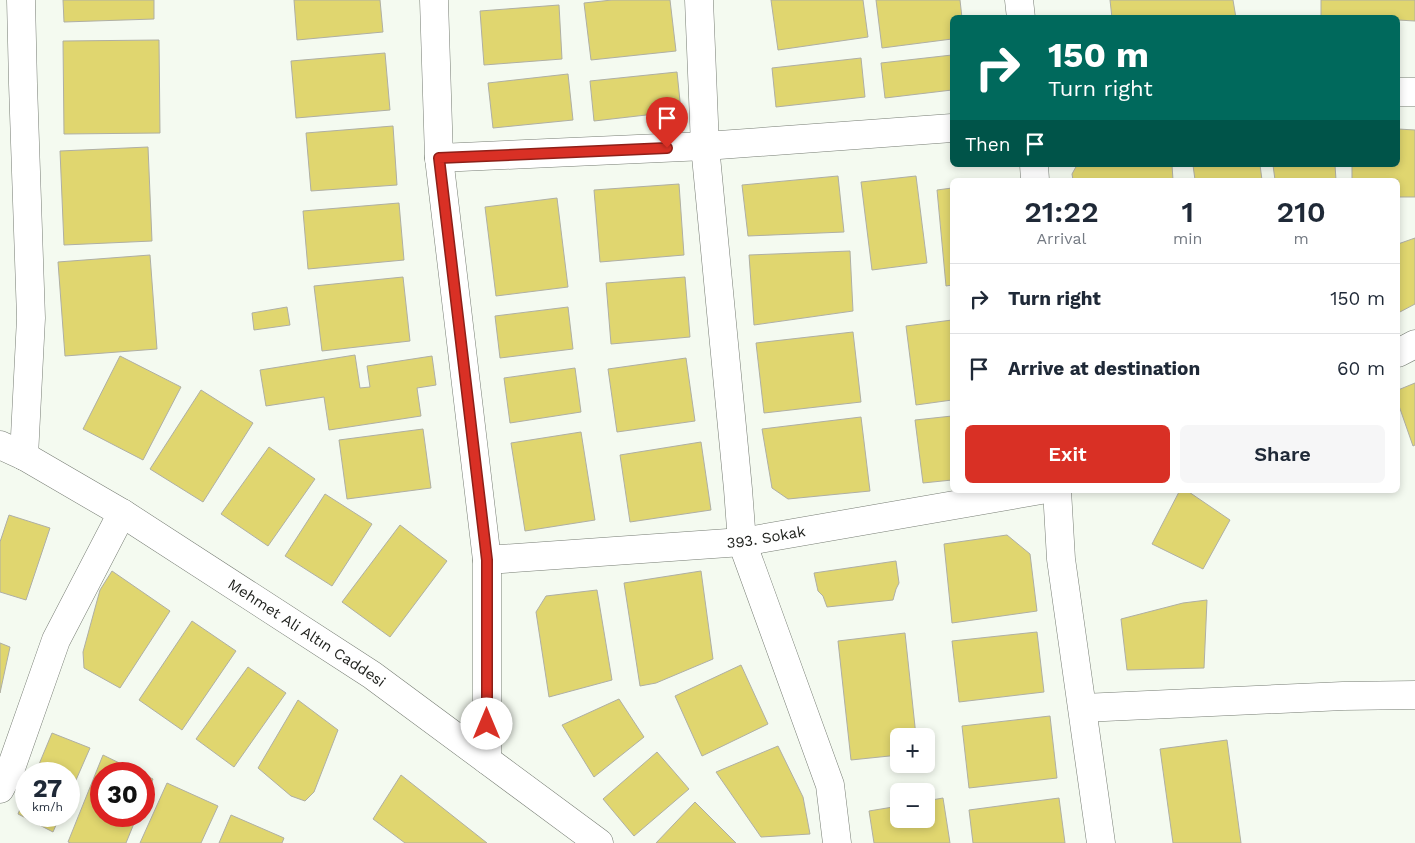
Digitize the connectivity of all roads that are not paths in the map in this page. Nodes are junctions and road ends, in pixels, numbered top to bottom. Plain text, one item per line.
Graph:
1 (21, 0) edge
2 (434, 0) edge
3 (698, 0) edge
4 (1019, 0) edge
5 (1021, 15) edge
6 (1400, 92) edge
7 (1415, 92) edge
8 (950, 128) edge
9 (704, 146) junction
10 (439, 158) junction
11 (1415, 344) edge
12 (1400, 352) edge
13 (12, 450) edge
14 (1024, 493) edge
15 (1057, 493) edge
16 (122, 513) junction
17 (742, 542) junction
18 (487, 560) junction
19 (1415, 695) edge
20 (1083, 708) junction
21 (487, 760) junction
22 (4, 772) edge
23 (589, 838) edge
24 (837, 843) edge
25 (1101, 843) edge

1 - 13 street
2 - 10 street
3 - 9 street
4 - 5 street
6 - 7 street
8 - 9 street
9 - 10 street
9 - 17 street
10 - 18 street
11 - 12 street
13 - 16 street, Mehmet Ali Altın Caddesi
14 - 17 street, 393. Sokak
15 - 20 street
16 - 21 street, Mehmet Ali Altın Caddesi
16 - 22 street
17 - 18 street, 393. Sokak
17 - 24 street
18 - 21 street
19 - 20 street
20 - 25 street
21 - 23 street, Mehmet Ali Altın Caddesi

